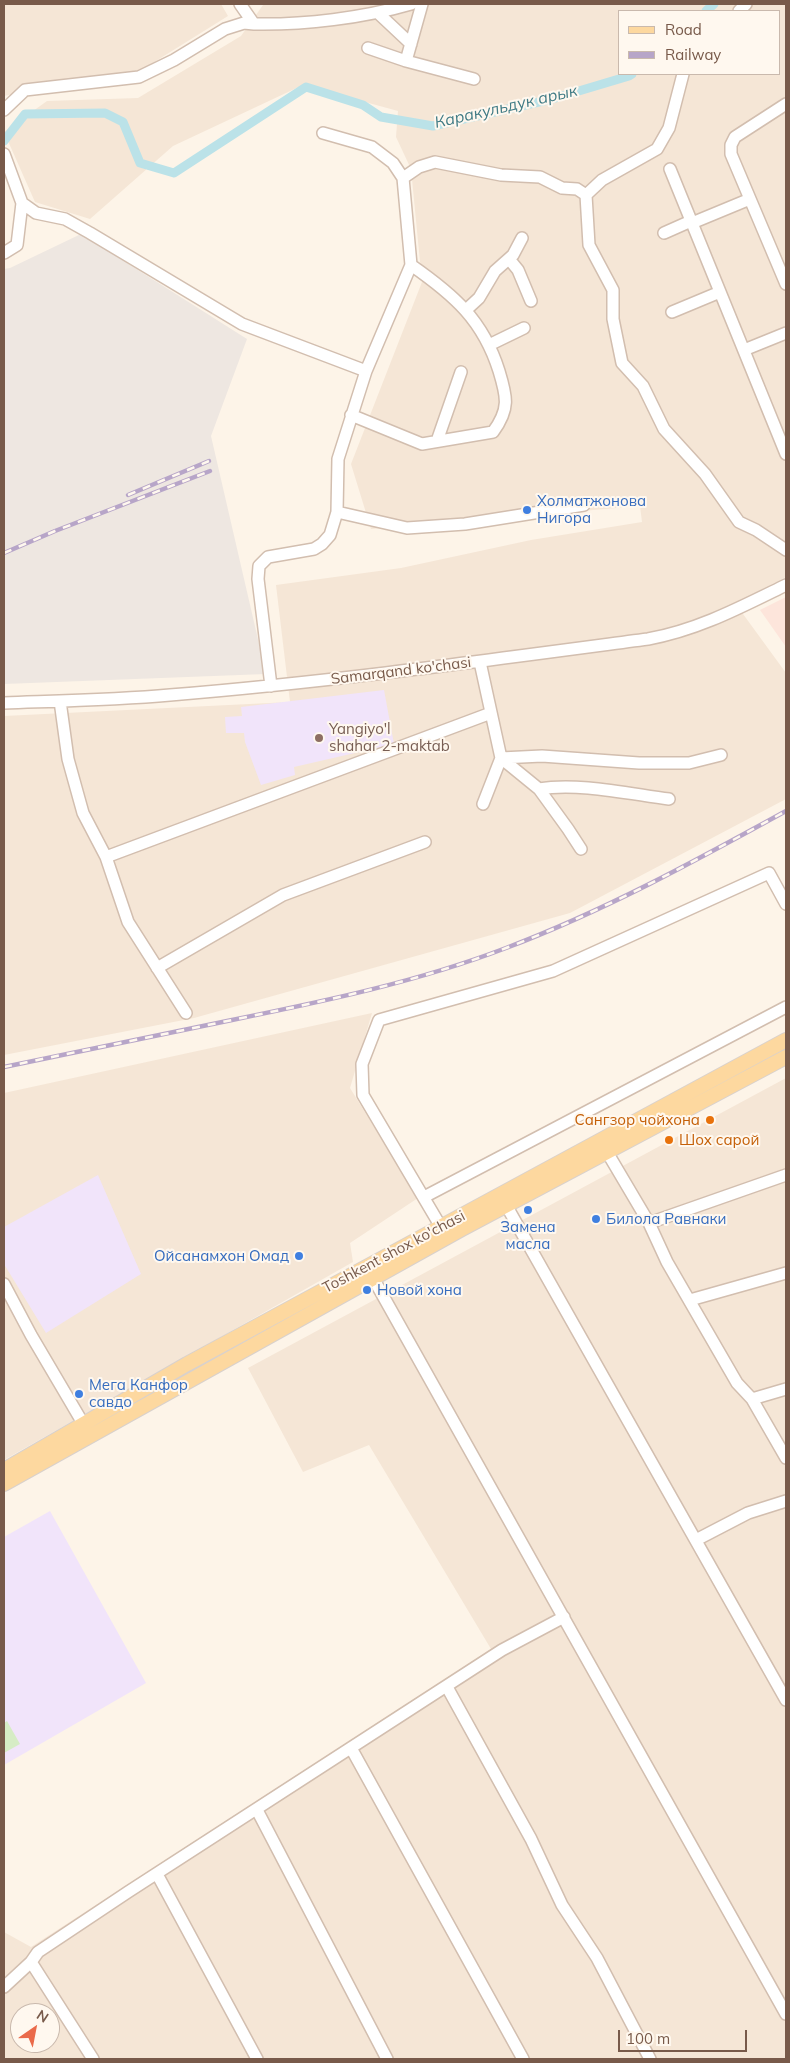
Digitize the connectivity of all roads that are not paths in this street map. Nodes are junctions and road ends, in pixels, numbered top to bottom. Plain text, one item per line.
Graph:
1 (240, 4) edge
2 (411, 4) edge
3 (422, 4) edge
4 (378, 14) junction
5 (254, 24) junction
6 (411, 44) junction
7 (368, 48) dead end
8 (406, 61) junction
9 (683, 75) edge
10 (474, 79) dead end
11 (786, 104) edge
12 (4, 110) edge
13 (323, 133) dead end
14 (4, 154) edge
15 (670, 169) dead end
16 (403, 178) junction
17 (586, 195) junction
18 (750, 199) junction
19 (22, 203) junction
20 (692, 222) junction
21 (664, 232) dead end
22 (522, 238) dead end
23 (4, 253) edge
24 (509, 259) junction
25 (411, 265) junction
26 (786, 284) edge
27 (720, 292) junction
28 (531, 301) dead end
29 (466, 310) junction
30 (672, 312) dead end
31 (524, 328) dead end
32 (786, 333) edge
33 (489, 345) junction
34 (744, 350) junction
35 (366, 371) junction
36 (461, 372) dead end
37 (351, 415) junction
38 (437, 441) junction
39 (786, 454) edge
40 (584, 504) dead end
41 (337, 512) junction
42 (786, 550) edge
43 (786, 585) edge
44 (480, 662) junction
45 (271, 686) junction
46 (60, 701) junction
47 (4, 703) edge
48 (491, 713) junction
49 (721, 755) dead end
50 (501, 758) junction
51 (539, 789) junction
52 (668, 799) dead end
53 (483, 804) dead end
54 (425, 842) dead end
55 (581, 850) dead end
56 (106, 857) junction
57 (786, 904) edge
58 (157, 968) junction
59 (786, 1007) edge
60 (186, 1013) dead end
61 (786, 1040) edge
62 (786, 1057) edge
63 (607, 1152) junction
64 (562, 1168) junction
65 (786, 1175) edge
66 (424, 1197) junction
67 (506, 1205) junction
68 (649, 1223) junction
69 (441, 1227) junction
70 (786, 1273) edge
71 (373, 1278) junction
72 (4, 1284) edge
73 (690, 1300) junction
74 (786, 1389) edge
75 (752, 1399) junction
76 (84, 1425) junction
77 (786, 1458) edge
78 (4, 1470) edge
79 (4, 1484) edge
80 (786, 1501) edge
81 (696, 1540) junction
82 (564, 1617) junction
83 (448, 1687) junction
84 (786, 1700) edge
85 (351, 1748) junction
86 (257, 1810) junction
87 (157, 1874) junction
88 (31, 1962) junction
89 (4, 1987) edge
90 (786, 2014) edge
91 (93, 2059) edge
92 (257, 2059) edge
93 (387, 2059) edge
94 (523, 2059) edge
95 (650, 2059) edge

1 - 5 street
2 - 4 street
3 - 6 street
4 - 5 street
4 - 6 street
5 - 12 street
6 - 8 street
7 - 8 street
8 - 10 street
9 - 17 street
11 - 18 street
13 - 16 street
14 - 19 street
15 - 20 street
16 - 17 street
16 - 25 street
17 - 42 street
18 - 20 street
18 - 26 street
19 - 23 street
19 - 35 street
20 - 21 street
20 - 27 street
22 - 24 street
24 - 28 street
24 - 29 street
25 - 29 street
25 - 35 street
27 - 30 street
27 - 34 street
29 - 33 street
31 - 33 street
32 - 34 street
33 - 38 street
34 - 39 street
35 - 37 street
36 - 38 street
37 - 38 street
37 - 41 street
40 - 41 street
41 - 45 street
43 - 44 street, Samarqand ko'chasi
44 - 45 street, Samarqand ko'chasi
44 - 48 street
45 - 46 street, Samarqand ko'chasi
46 - 47 street, Samarqand ko'chasi
46 - 56 street
48 - 50 street
48 - 56 street
49 - 50 street
50 - 51 street
50 - 53 street
51 - 52 street
51 - 55 street
54 - 58 street
56 - 58 street
57 - 66 street
58 - 60 street
59 - 66 street
61 - 64 main road, Toshkent shox ko'chasi
62 - 63 main road, Toshkent shox ko'chasi
63 - 64 main road, Toshkent shox ko'chasi
63 - 68 street
64 - 67 main road, Toshkent shox ko'chasi
64 - 69 main road, Toshkent shox ko'chasi
65 - 68 street
66 - 69 street
67 - 71 main road, Toshkent shox ko'chasi
67 - 81 street
68 - 73 street
69 - 76 main road, Toshkent shox ko'chasi
70 - 73 street
71 - 79 main road, Toshkent shox ko'chasi
71 - 82 street
72 - 76 street
73 - 75 street
74 - 75 street
75 - 77 street
76 - 78 main road, Toshkent shox ko'chasi
80 - 81 street
81 - 84 street
82 - 83 street
82 - 90 street
83 - 85 street
83 - 95 street
85 - 86 street
85 - 94 street
86 - 87 street
86 - 93 street
87 - 88 street
87 - 92 street
88 - 89 street
88 - 91 street

